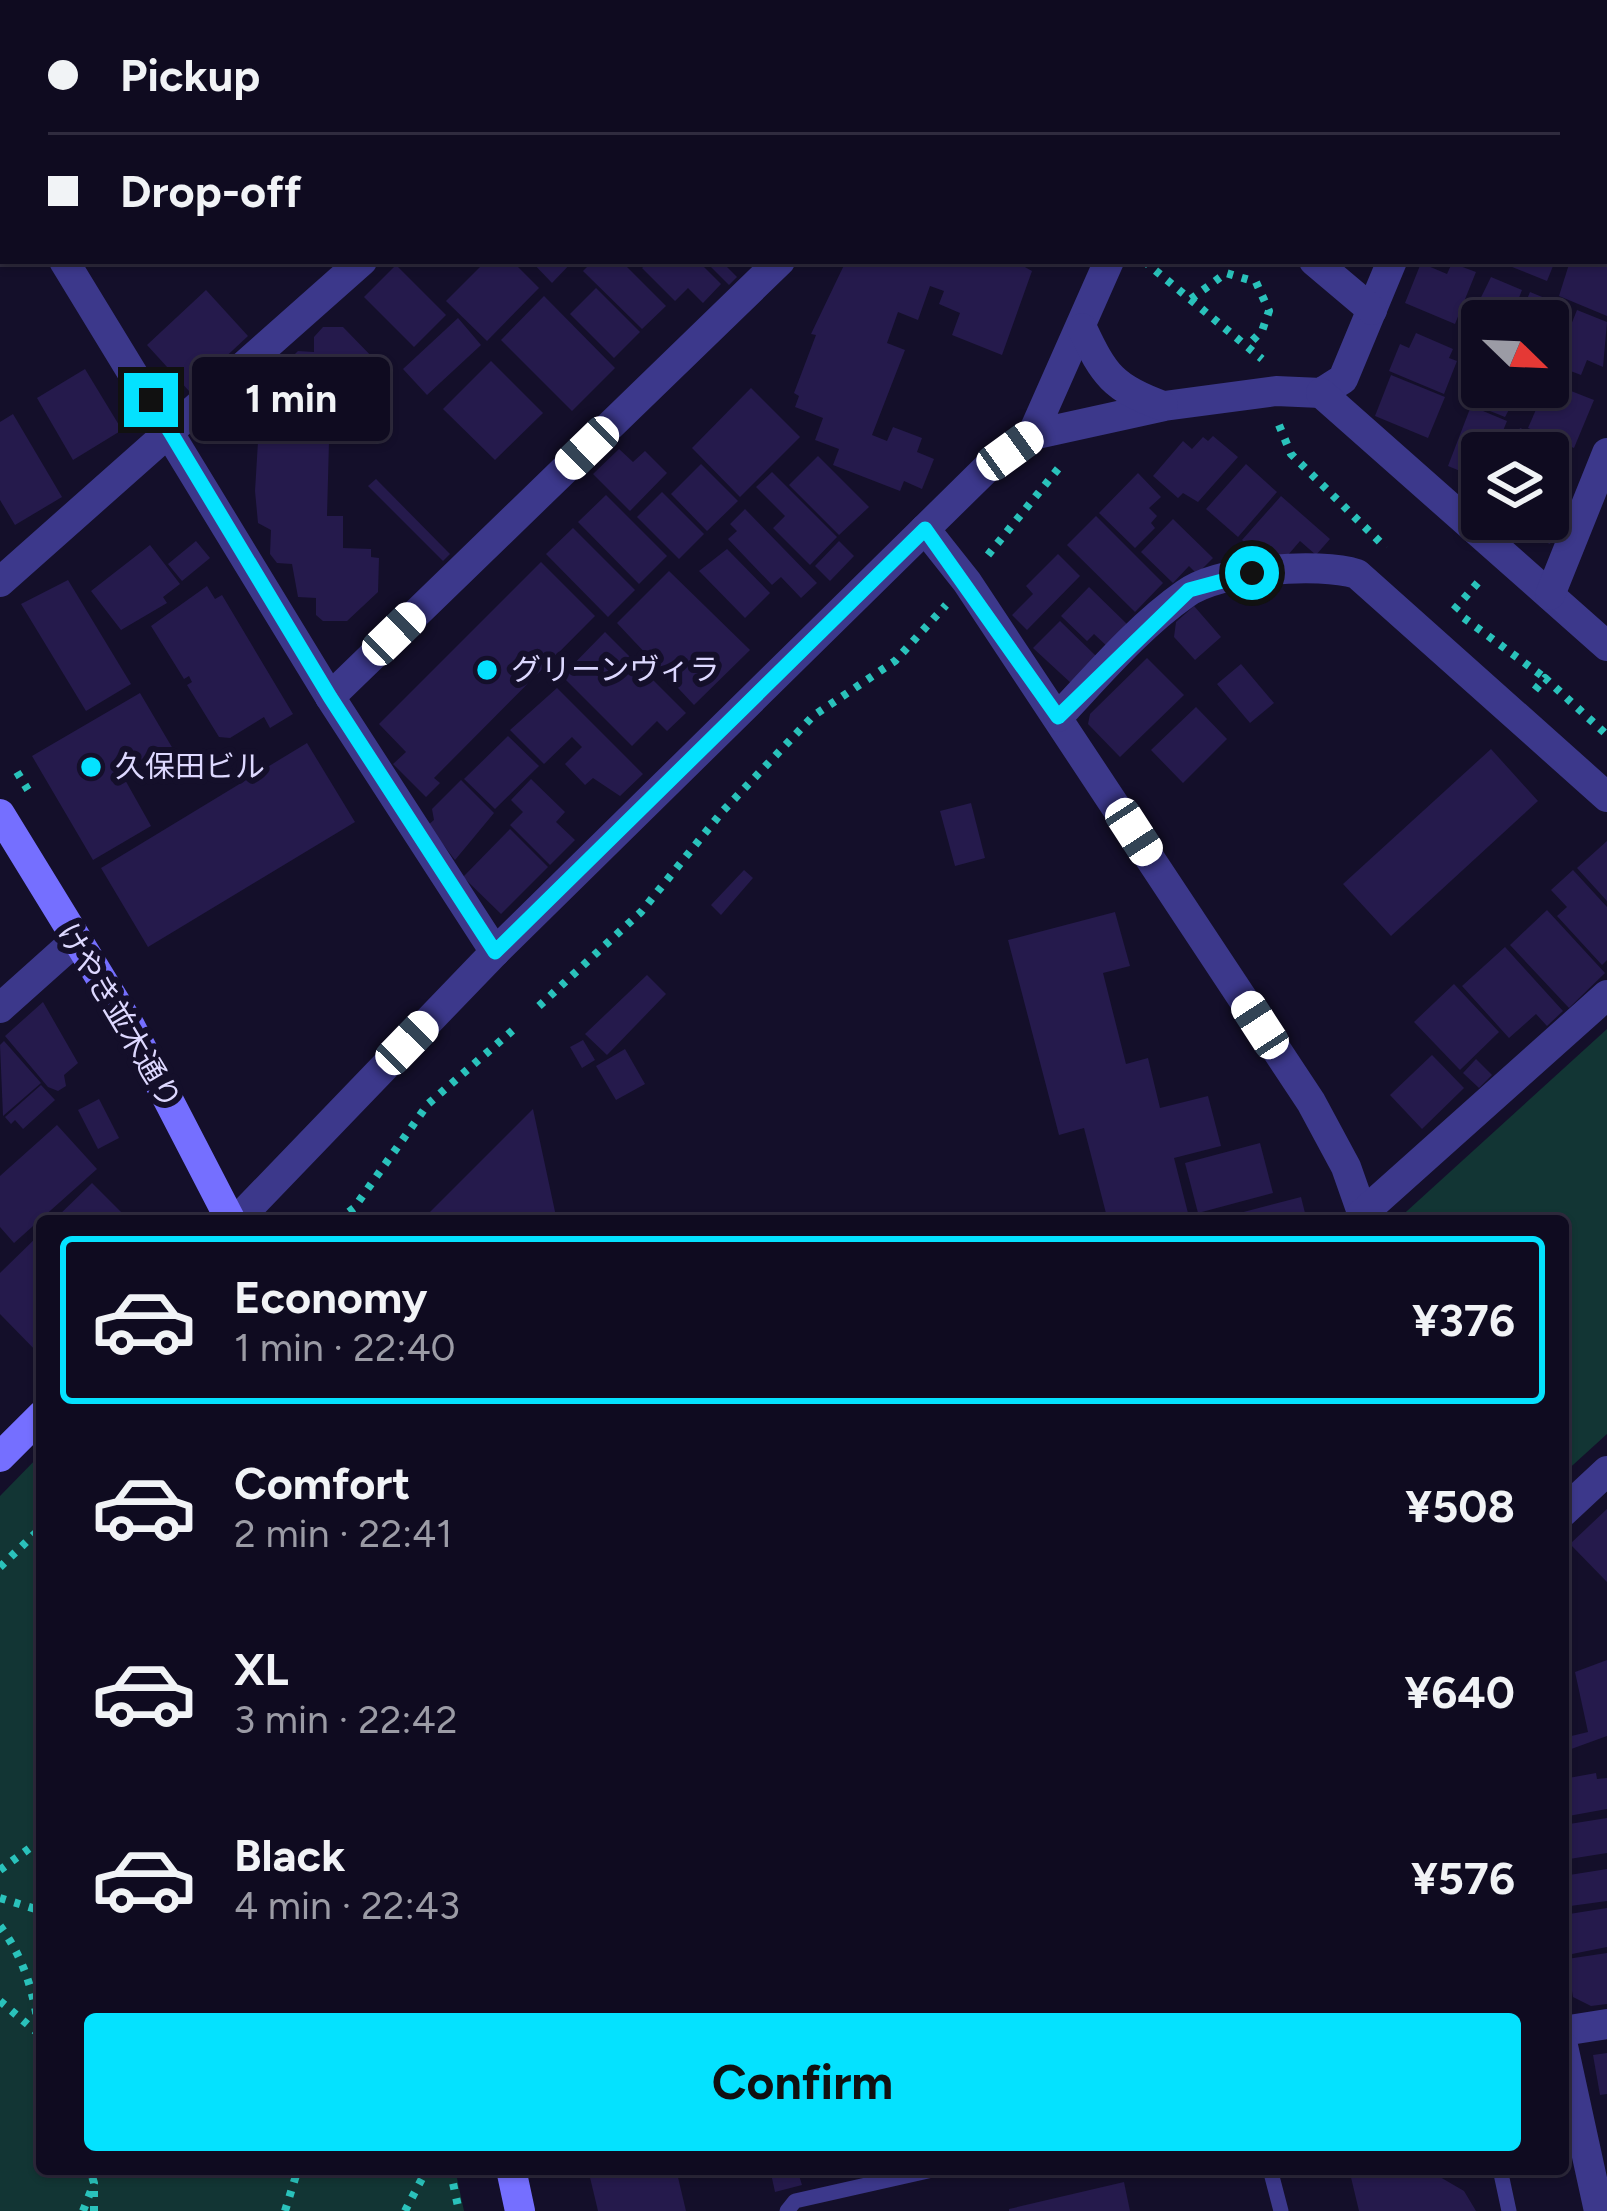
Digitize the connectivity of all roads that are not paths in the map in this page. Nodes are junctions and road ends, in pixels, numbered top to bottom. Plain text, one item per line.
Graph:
1 (66, 264) edge
2 (359, 264) edge
3 (777, 264) edge
4 (1108, 264) edge
5 (1317, 264) edge
6 (1390, 264) edge
7 (1372, 310) junction
8 (1082, 328) junction
9 (1321, 393) junction
10 (1164, 406) junction
11 (172, 435) junction
12 (1032, 435) junction
13 (1607, 453) edge
14 (925, 529) junction
15 (0, 582) edge
16 (1550, 595) junction
17 (1607, 646) edge
18 (330, 697) junction
19 (1058, 717) junction
20 (1607, 796) edge
21 (0, 814) edge
22 (75, 941) junction
23 (495, 952) junction
24 (1607, 995) edge
25 (0, 1008) edge
26 (230, 1215) edge
27 (239, 1215) edge
28 (1362, 1215) edge
29 (1366, 1215) edge
30 (36, 1421) edge
31 (0, 1457) edge
32 (1607, 1472) edge
33 (1569, 1507) edge
34 (1607, 2024) edge
35 (1569, 2030) edge
36 (1569, 2074) edge
37 (512, 2175) edge
38 (910, 2175) edge
39 (1272, 2175) edge
40 (1501, 2175) edge
41 (520, 2211) edge
42 (787, 2211) edge
43 (1281, 2211) edge
44 (1509, 2211) edge
45 (1599, 2211) edge

1 - 11 street
2 - 11 street
3 - 18 street
4 - 8 street
5 - 7 street
6 - 7 street
7 - 9 street
8 - 10 street
8 - 12 street
9 - 10 street
9 - 16 street
10 - 12 street
11 - 15 street
11 - 18 street
12 - 14 street
13 - 16 street
14 - 19 street
14 - 23 street
16 - 17 street
18 - 23 street
19 - 20 street
19 - 28 street
21 - 22 street, けやき並木通り
22 - 25 street
22 - 26 street, けやき並木通り
23 - 27 street
24 - 29 street
30 - 31 street
32 - 33 street
34 - 35 street
36 - 45 street
37 - 41 street
38 - 42 lane
39 - 43 lane
40 - 44 lane

